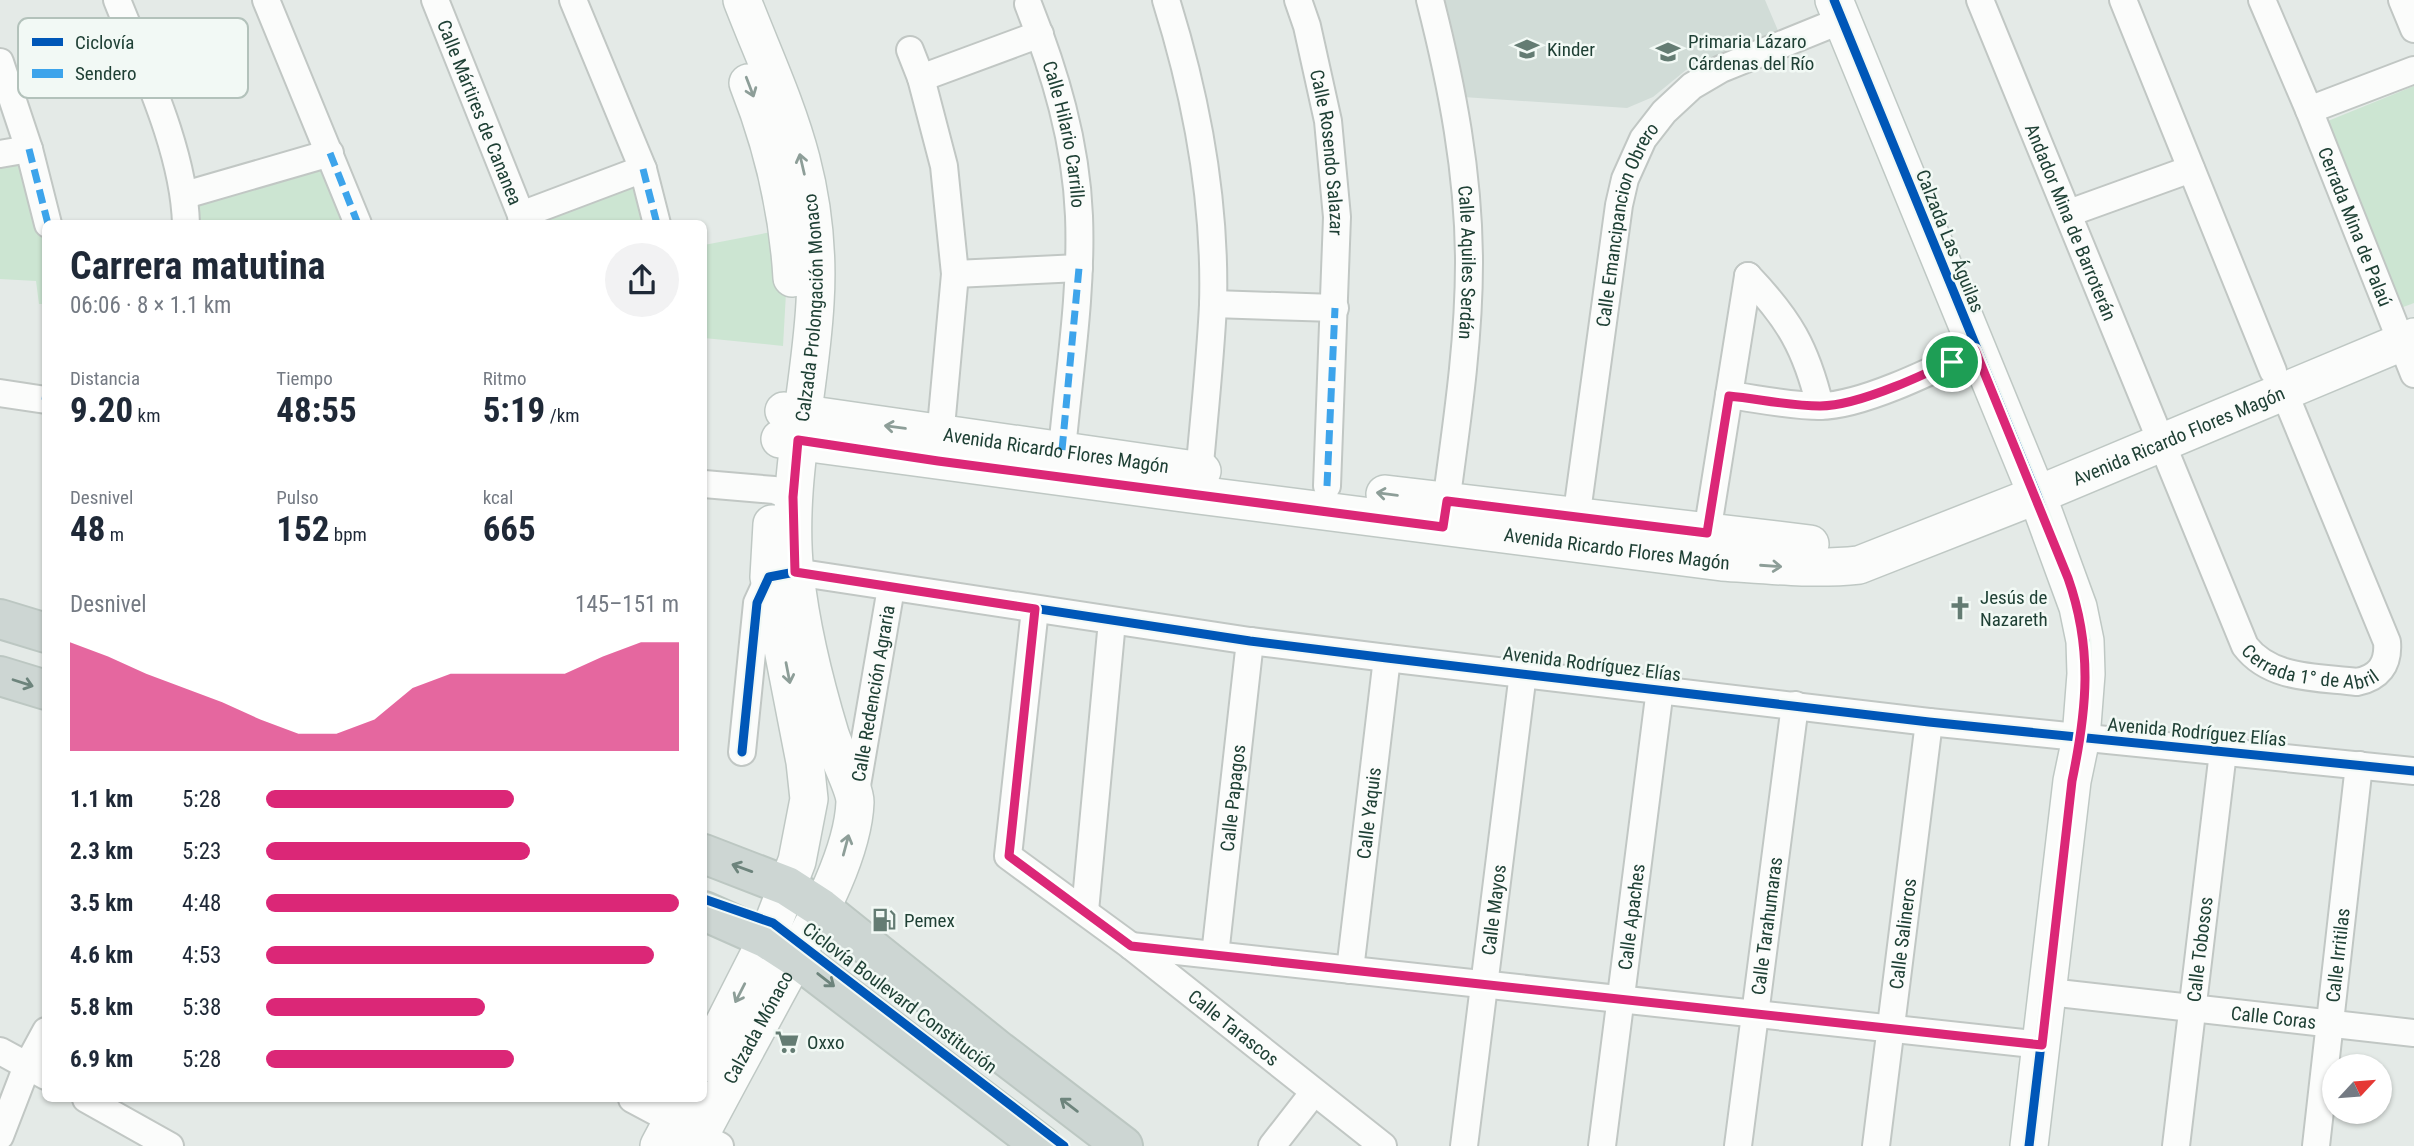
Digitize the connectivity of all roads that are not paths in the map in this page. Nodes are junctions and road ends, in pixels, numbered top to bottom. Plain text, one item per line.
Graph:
1 (117, 0) edge
2 (265, 0) edge
3 (435, 0) edge
4 (573, 0) edge
5 (716, 0) edge
6 (742, 0) edge
7 (1166, 0) edge
8 (1298, 0) edge
9 (1430, 0) edge
10 (1980, 0) edge
11 (2123, 0) edge
12 (2262, 0) edge
13 (2402, 0) edge
14 (1028, 4) dead end
15 (1825, 12) edge
16 (124, 18) edge
17 (2414, 29) edge
18 (1040, 34) junction
19 (910, 50) dead end
20 (0, 62) edge
21 (2414, 70) edge
22 (921, 78) junction
23 (155, 98) edge
24 (2309, 110) junction
25 (29, 149) junction
26 (330, 153) junction
27 (0, 154) edge
28 (643, 169) junction
29 (2191, 169) junction
30 (185, 195) junction
31 (2069, 213) junction
32 (522, 219) edge
33 (47, 220) edge
34 (186, 220) edge
35 (356, 220) edge
36 (656, 220) edge
37 (1079, 268) junction
38 (955, 274) junction
39 (1213, 304) junction
40 (1335, 308) junction
41 (2407, 337) edge
42 (1964, 356) junction
43 (2279, 381) junction
44 (0, 393) edge
45 (1729, 396) junction
46 (42, 400) edge
47 (1820, 406) junction
48 (791, 426) junction
49 (2156, 433) junction
50 (940, 447) junction
51 (1062, 450) junction
52 (1199, 483) junction
53 (707, 484) edge
54 (1327, 486) junction
55 (2020, 489) junction
56 (783, 494) junction
57 (1445, 514) junction
58 (1575, 530) junction
59 (1707, 533) junction
60 (782, 574) junction
61 (891, 588) junction
62 (1035, 609) junction
63 (0, 619) edge
64 (1112, 621) junction
65 (42, 632) edge
66 (1250, 641) junction
67 (1387, 658) junction
68 (1523, 673) junction
69 (0, 676) edge
70 (42, 689) edge
71 (1660, 689) junction
72 (1795, 705) junction
73 (1929, 722) junction
74 (2073, 737) junction
75 (741, 752) dead end
76 (2223, 752) junction
77 (2359, 765) junction
78 (2414, 771) edge
79 (855, 799) junction
80 (707, 856) edge
81 (787, 886) junction
82 (821, 908) junction
83 (1085, 911) junction
84 (707, 912) edge
85 (1131, 946) junction
86 (781, 948) junction
87 (1215, 955) junction
88 (1350, 970) junction
89 (1483, 984) junction
90 (2049, 992) junction
91 (1621, 999) junction
92 (2193, 1008) junction
93 (1755, 1014) junction
94 (2330, 1024) junction
95 (1890, 1028) junction
96 (2414, 1033) edge
97 (2042, 1045) junction
98 (42, 1047) edge
99 (0, 1051) edge
100 (707, 1059) edge
101 (36, 1071) edge
102 (1314, 1092) junction
103 (707, 1094) edge
104 (91, 1102) edge
105 (637, 1102) edge
106 (703, 1102) edge
107 (688, 1132) edge
108 (0, 1136) edge
109 (170, 1146) edge
110 (1042, 1146) edge
111 (1123, 1146) edge
112 (1272, 1146) edge
113 (1383, 1146) edge
114 (1464, 1146) edge
115 (1602, 1146) edge
116 (1738, 1146) edge
117 (1876, 1146) edge
118 (2029, 1146) edge
119 (2176, 1146) edge
120 (2316, 1146) edge

1 - 16 street
2 - 26 street
3 - 32 street, Calle Mártires de Cananea
4 - 28 street
5 -> 48 street, Calzada Prolongación Monaco
48 -> 6 street, Calzada Prolongación Monaco
7 - 39 street
8 - 40 street, Calle Rosendo Salazar
9 - 57 street, Calle Aquiles Serdán
10 - 31 street, Andador Mina de Barroterán
11 - 29 street
12 - 24 street, Cerrada Mina de Palaú
13 - 17 street
14 - 18 street, Calle Hilario Carrillo
15 - 42 street, Calzada Las Águilas
15 - 58 street, Calle Emancipancion Obrero
18 - 22 street
18 - 37 street, Calle Hilario Carrillo
19 - 22 street
20 - 25 street
21 - 24 street
22 - 38 street
23 - 30 street
24 - 41 street, Cerrada Mina de Palaú
25 - 27 street
25 - 33 street
26 - 30 street
26 - 35 street
28 - 32 street
28 - 36 street
29 - 31 street
29 - 43 street
30 - 34 street
31 - 49 street, Andador Mina de Barroterán
37 - 38 street
37 - 51 street, Calle Hilario Carrillo
38 - 50 street
39 - 40 street
39 - 52 street
40 - 54 street, Calle Rosendo Salazar
41 - 43 street, Avenida Ricardo Flores Magón
42 - 47 street
42 - 55 street, Calzada Las Águilas
43 - 49 street, Avenida Ricardo Flores Magón
43 - 49 street, Cerrada 1° de Abril
44 - 46 street
45 - 47 street
45 - 47 street
45 - 59 street
48 - 50 street, Avenida Ricardo Flores Magón
48 - 56 street, Calzada Prolongación Monaco
49 - 55 street, Avenida Ricardo Flores Magón
50 - 51 street, Avenida Ricardo Flores Magón
50 - 52 street, Avenida Ricardo Flores Magón
51 - 52 street, Avenida Ricardo Flores Magón
52 - 54 street, Avenida Ricardo Flores Magón
52 - 57 street, Avenida Ricardo Flores Magón
53 - 56 street
57 -> 54 street, Avenida Ricardo Flores Magón
58 -> 55 street, Avenida Ricardo Flores Magón
55 - 59 street, Avenida Ricardo Flores Magón
55 - 74 street, Calzada Las Águilas
56 - 60 street, Calzada Prolongación Monaco
57 - 58 street, Avenida Ricardo Flores Magón
58 - 59 street, Avenida Ricardo Flores Magón
60 - 61 street, Avenida Rodríguez Elías
60 - 75 street
60 - 79 street, Calzada Prolongación Monaco
60 -> 81 street, Calzada Prolongación Monaco
61 - 62 street, Avenida Rodríguez Elías
61 - 79 street, Calle Redención Agraria
62 - 64 street, Avenida Rodríguez Elías
62 - 83 street, Calle Tarascos
63 - 65 main road
64 - 66 street, Avenida Rodríguez Elías
64 - 83 street
66 - 67 street, Avenida Rodríguez Elías
66 - 87 street, Calle Papagos
67 - 68 street, Avenida Rodríguez Elías
67 - 88 street, Calle Yaquis
68 - 71 street, Avenida Rodríguez Elías
68 - 89 street, Calle Mayos
69 -> 70 main road
71 - 72 street, Avenida Rodríguez Elías
71 - 91 street, Calle Apaches
72 - 73 street, Avenida Rodríguez Elías
72 - 93 street, Calle Tarahumaras
73 - 74 street, Avenida Rodríguez Elías
73 - 95 street, Calle Salineros
74 - 76 street, Avenida Rodríguez Elías
74 - 90 street, Calzada Las Águilas
76 - 77 street, Avenida Rodríguez Elías
76 - 92 street, Calle Tobosos
77 - 78 street, Avenida Rodríguez Elías
77 - 94 street, Calle Irritilas
82 -> 79 street
81 -> 80 main road
81 - 82 main road
81 - 86 street, Calzada Mónaco
82 - 86 street, Calzada Mónaco
111 -> 82 main road
83 - 85 street, Calle Tarascos
84 - 86 main road
85 - 87 street
85 - 102 street, Calle Tarascos
86 -> 100 street, Calzada Mónaco
86 - 103 street, Calzada Mónaco
86 -> 110 main road
87 - 88 street
88 - 89 street
89 - 91 street
89 - 114 street, Calle Mayos
90 - 92 street, Calle Coras
90 - 97 street, Calzada Las Águilas
91 - 93 street
91 - 115 street, Calle Apaches
92 - 94 street, Calle Coras
92 - 119 street, Calle Tobosos
93 - 95 street
93 - 116 street, Calle Tarahumaras
94 - 96 street, Calle Coras
94 - 120 street, Calle Irritilas
95 - 97 street
95 - 117 street, Calle Salineros
97 - 118 street, Calzada Las Águilas
98 - 101 street
99 - 101 street
101 - 108 street
102 - 112 street
102 - 113 street, Calle Tarascos
104 - 109 street
105 - 107 street
106 - 107 street, Calzada Mónaco

